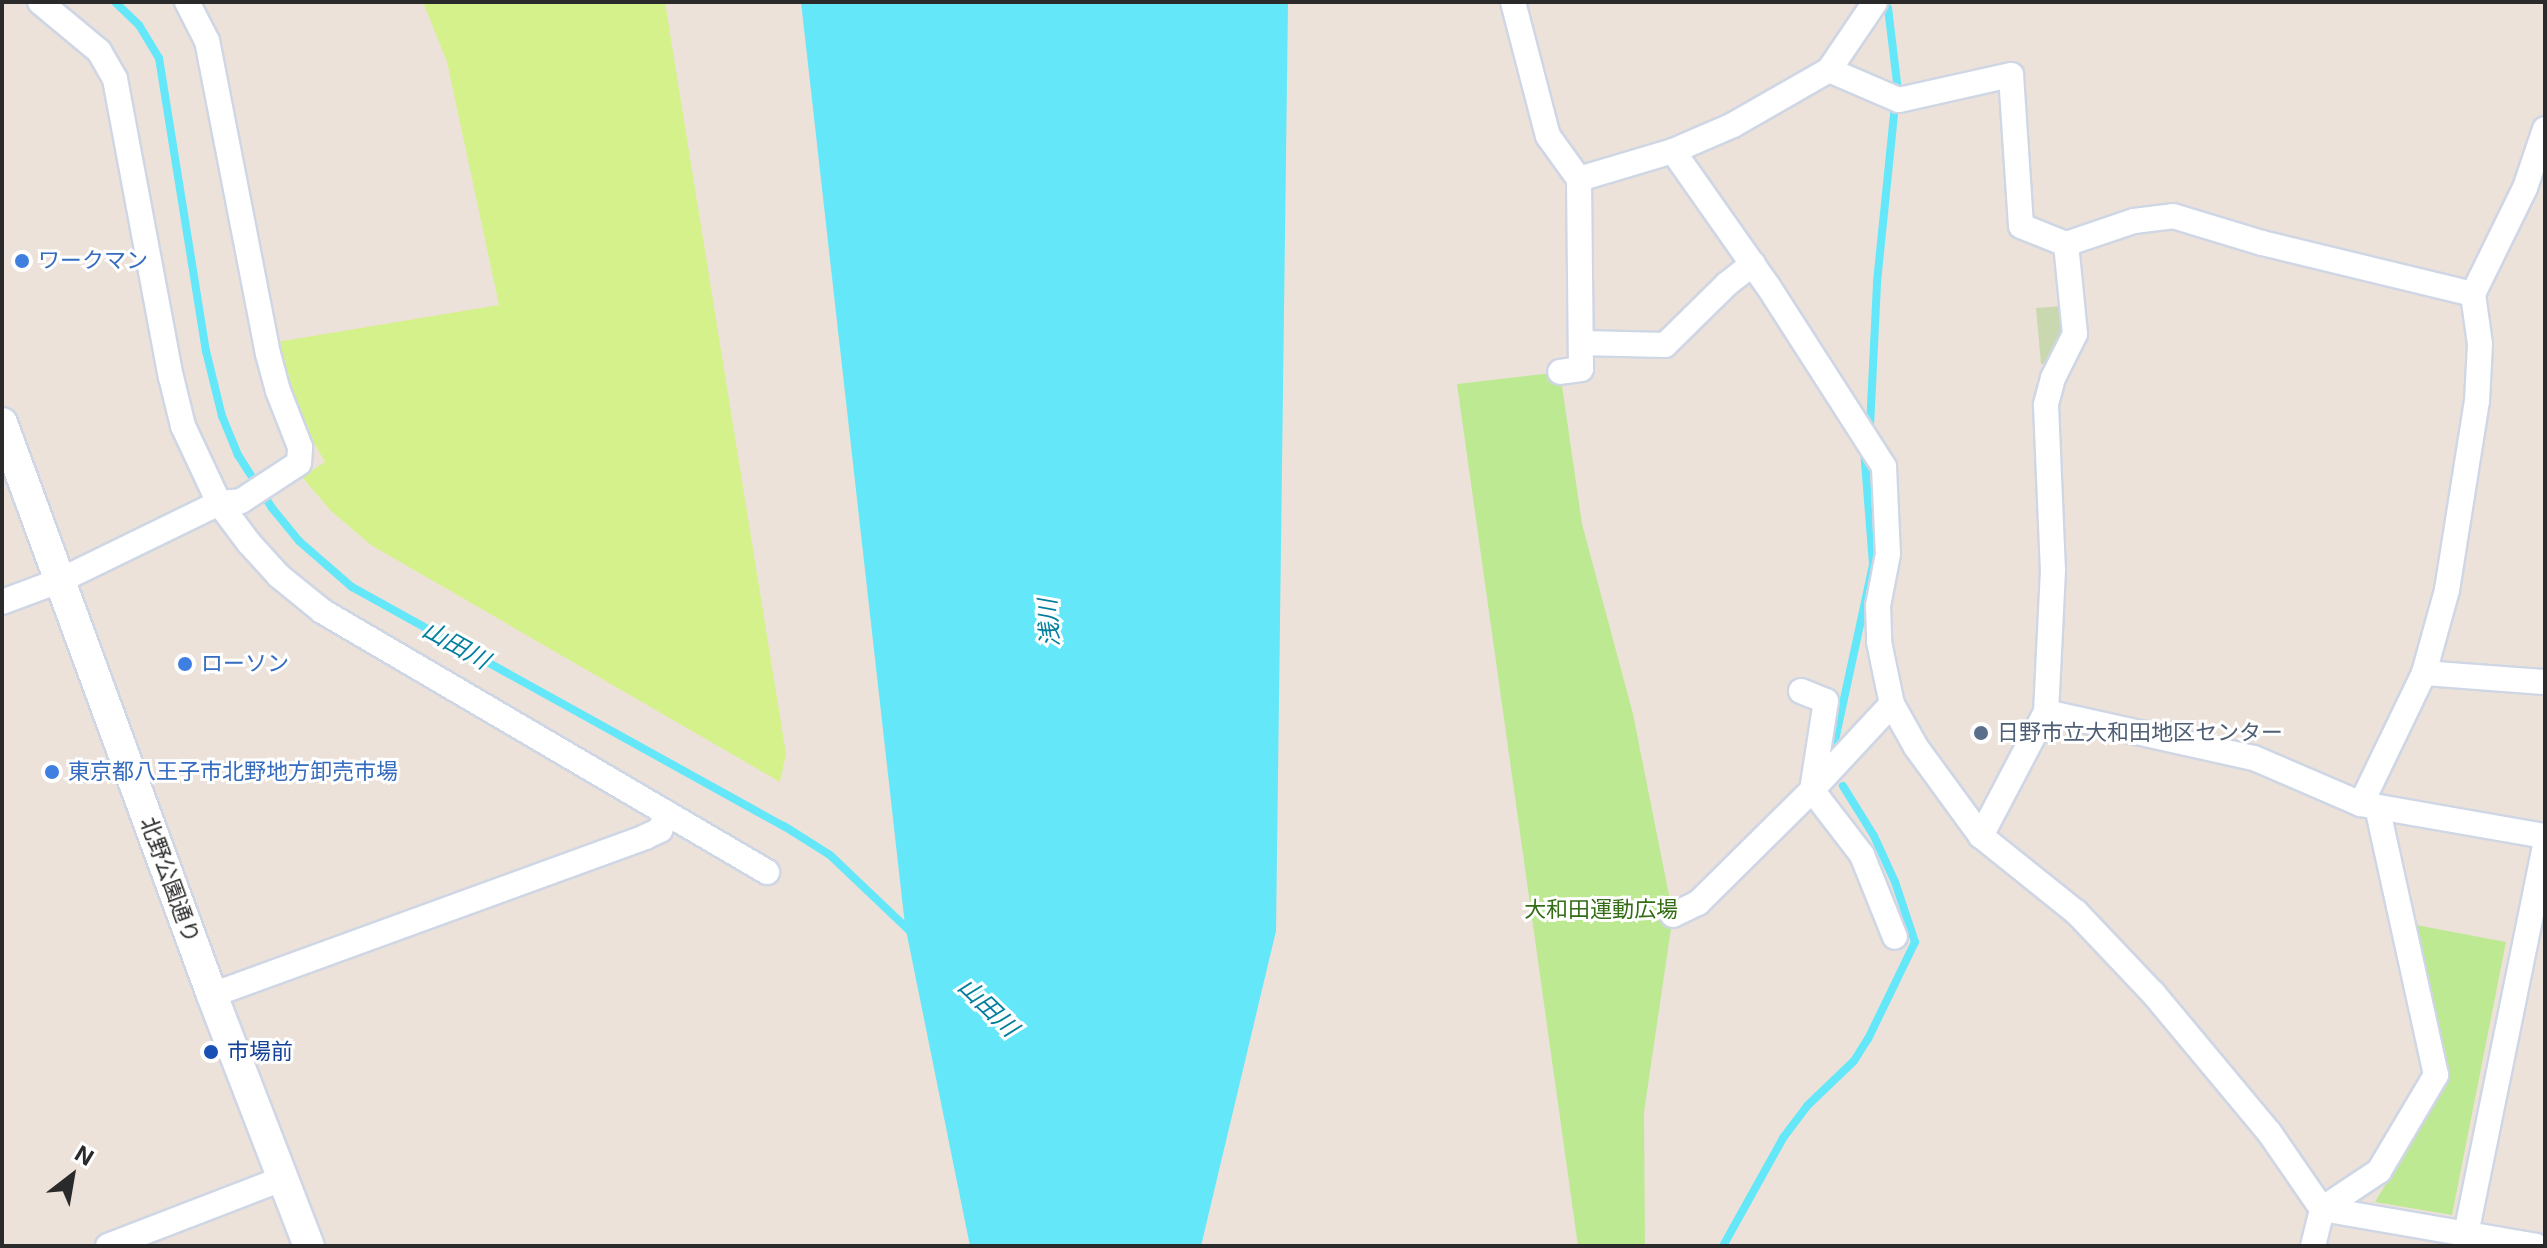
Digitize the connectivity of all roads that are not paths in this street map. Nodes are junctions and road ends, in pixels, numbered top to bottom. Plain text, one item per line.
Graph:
1 (40, 2) edge
2 (187, 2) edge
3 (1513, 2) edge
4 (1875, 2) edge
5 (1829, 70) junction
6 (2545, 129) edge
7 (1673, 151) junction
8 (1579, 179) junction
9 (2535, 188) edge
10 (2066, 244) junction
11 (1753, 264) junction
12 (2473, 294) junction
13 (1582, 343) junction
14 (1560, 372) dead end
15 (2, 423) edge
16 (230, 502) junction
17 (61, 580) junction
18 (2, 602) edge
19 (2424, 673) junction
20 (2545, 682) edge
21 (1801, 691) dead end
22 (1892, 704) junction
23 (2046, 712) junction
24 (1812, 790) junction
25 (2369, 806) junction
26 (667, 813) junction
27 (1981, 836) junction
28 (2545, 836) edge
29 (2545, 845) edge
30 (767, 872) dead end
31 (1673, 915) dead end
32 (1895, 937) dead end
33 (212, 995) junction
34 (282, 1179) junction
35 (2322, 1209) junction
36 (2466, 1234) junction
37 (108, 1246) edge
38 (309, 1246) edge
39 (2313, 1246) edge
40 (2536, 1246) edge

1 - 16 street
2 - 16 street
3 - 8 street
4 - 5 street
5 - 7 street
5 - 10 street
6 - 9 street
7 - 8 street
7 - 11 street
8 - 13 street
9 - 12 street
10 - 12 street
10 - 23 street
11 - 13 street
11 - 22 street
12 - 19 street
13 - 14 street
15 - 17 street, 北野公園通り
16 - 17 street
16 - 26 street
17 - 18 street
17 - 33 street, 北野公園通り
19 - 20 street
19 - 25 street
21 - 24 street
22 - 24 street
22 - 27 street
23 - 25 street
23 - 27 street
24 - 31 street
24 - 32 street
25 - 28 street
25 - 35 street
26 - 30 street
26 - 33 street
27 - 35 street
29 - 36 street
33 - 34 street, 北野公園通り
34 - 37 street
34 - 38 street, 北野公園通り
35 - 36 street
35 - 39 street
36 - 40 street

